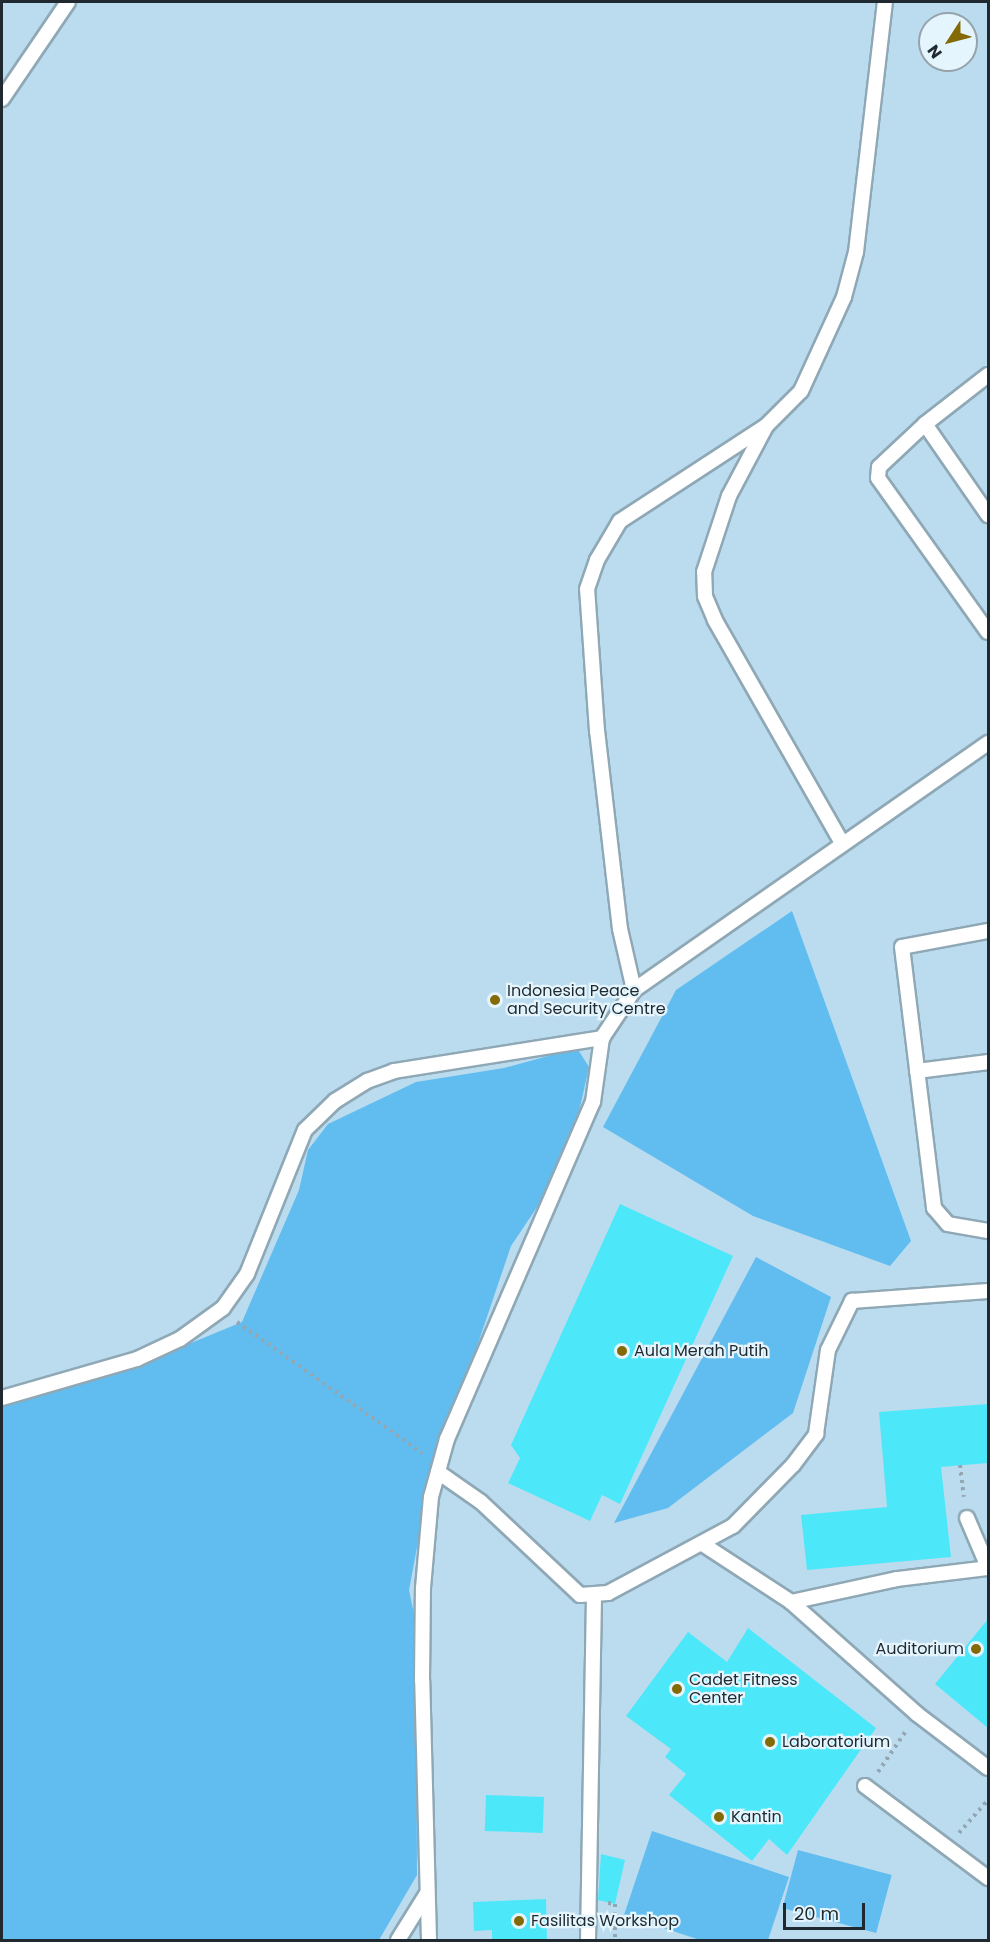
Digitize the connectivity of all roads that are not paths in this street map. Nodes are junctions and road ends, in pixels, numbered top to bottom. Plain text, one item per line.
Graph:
1 (68, 2) edge
2 (885, 2) edge
3 (2, 99) edge
4 (988, 375) edge
5 (925, 424) junction
6 (766, 426) junction
7 (988, 515) edge
8 (988, 632) edge
9 (988, 743) edge
10 (842, 843) junction
11 (988, 932) edge
12 (634, 990) junction
13 (602, 1038) junction
14 (988, 1062) edge
15 (917, 1071) junction
16 (988, 1231) edge
17 (988, 1291) edge
18 (2, 1398) edge
19 (439, 1469) junction
20 (967, 1518) road end
21 (704, 1545) junction
22 (988, 1568) edge
23 (594, 1597) junction
24 (790, 1602) junction
25 (988, 1768) edge
26 (865, 1785) dead end
27 (988, 1878) edge
28 (426, 1894) junction
29 (398, 1941) edge
30 (429, 1941) edge
31 (588, 1941) edge

1 - 3 lane
2 - 6 lane
4 - 5 lane
5 - 7 lane
5 - 8 lane
6 - 10 lane
6 - 12 lane
9 - 10 lane
10 - 12 lane
11 - 15 lane
12 - 13 lane
13 - 18 lane
13 - 19 lane
14 - 15 lane
15 - 16 lane
17 - 21 lane
19 - 23 lane
19 - 28 lane
20 - 22 lane
21 - 23 lane
21 - 24 lane
22 - 24 lane
23 - 31 lane
24 - 25 lane
26 - 27 lane
28 - 29 lane
28 - 30 lane

